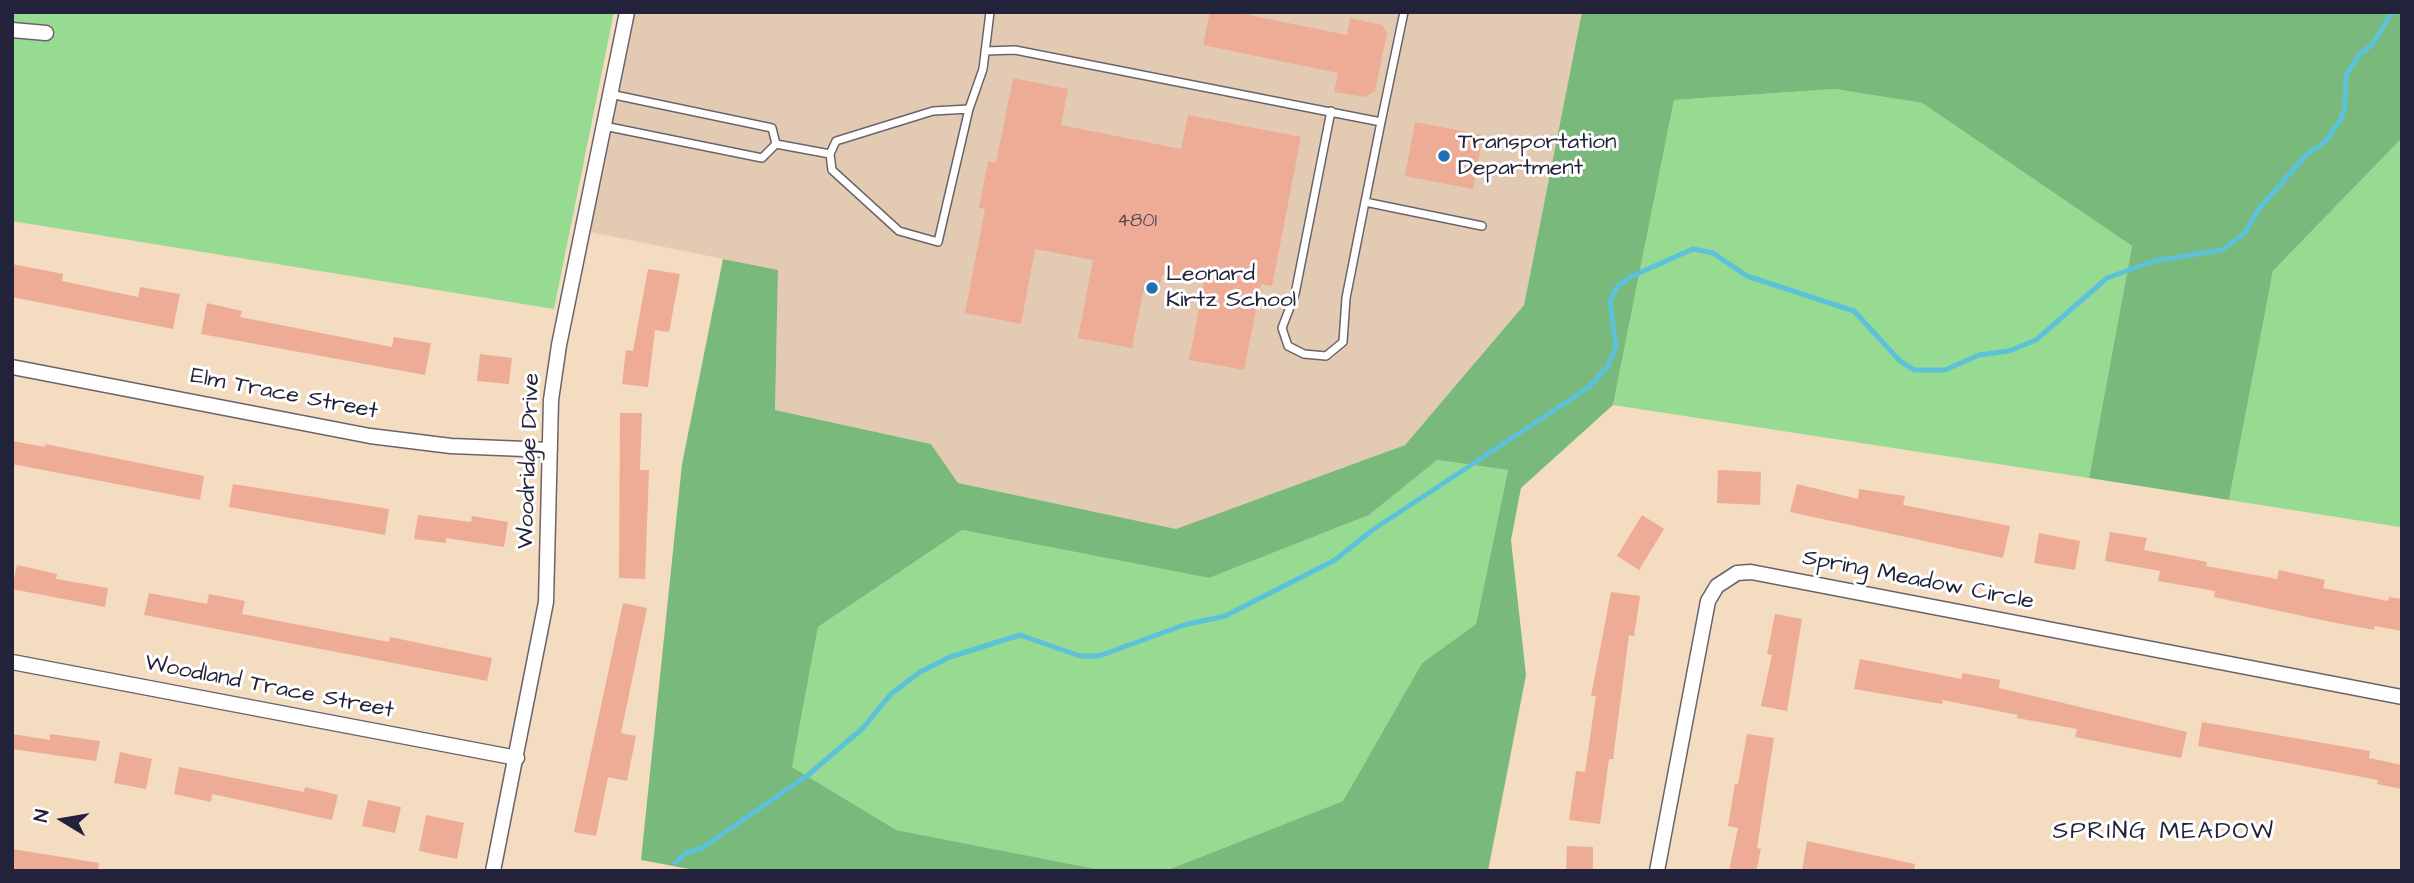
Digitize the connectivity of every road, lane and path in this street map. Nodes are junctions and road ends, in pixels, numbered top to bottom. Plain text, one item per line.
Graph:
1 (627, 12) edge
2 (990, 12) edge
3 (1404, 12) edge
4 (12, 30) edge
5 (46, 33) dead end
6 (985, 51) junction
7 (610, 94) junction
8 (969, 108) junction
9 (1331, 111) junction
10 (1381, 121) junction
11 (604, 126) junction
12 (776, 144) junction
13 (830, 154) junction
14 (1365, 202) junction
15 (1482, 226) dead end
16 (12, 367) edge
17 (550, 450) junction
18 (12, 662) edge
19 (2402, 696) edge
20 (517, 758) junction
21 (493, 871) edge
22 (1657, 871) edge

1 - 7 street, Woodridge Drive
2 - 6 lane
3 - 10 lane
4 - 5 street
6 - 8 lane
6 - 9 lane
7 - 11 street, Woodridge Drive
7 - 12 lane
8 - 13 lane
8 - 13 lane
9 - 10 lane
9 - 14 lane
10 - 14 lane
11 - 12 lane
11 - 17 street, Woodridge Drive
12 - 13 lane
14 - 15 lane
16 - 17 street, Elm Trace Street
17 - 20 street, Woodridge Drive
18 - 20 street, Woodland Trace Street
19 - 22 street, Spring Meadow Circle
20 - 21 street, Woodridge Drive

